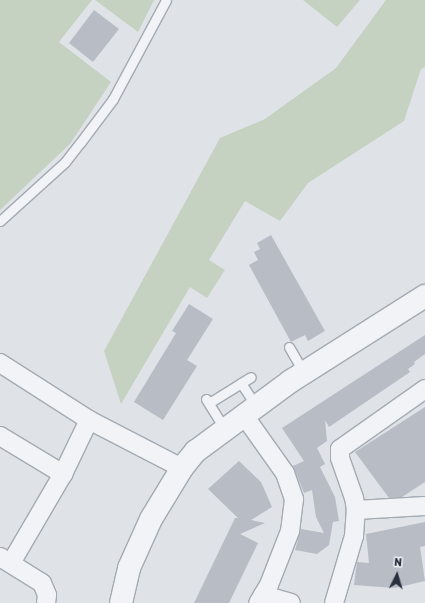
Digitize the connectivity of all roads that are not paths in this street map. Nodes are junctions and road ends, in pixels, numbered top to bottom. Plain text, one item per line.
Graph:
1 (166, 0) edge
2 (0, 221) edge
3 (425, 296) edge
4 (289, 347) dead end
5 (0, 362) edge
6 (304, 373) junction
7 (251, 376) dead end
8 (241, 383) junction
9 (425, 389) edge
10 (250, 410) junction
11 (89, 420) junction
12 (224, 428) junction
13 (0, 436) edge
14 (182, 468) junction
15 (63, 474) junction
16 (425, 506) edge
17 (356, 510) junction
18 (6, 560) edge
19 (260, 599) edge
20 (46, 603) edge
21 (121, 603) edge
22 (291, 603) edge
23 (334, 603) edge

1 - 2 lane
3 - 6 street
4 - 6 lane
5 - 11 street
6 - 10 street
7 - 8 lane
8 - 10 lane
8 - 12 lane
9 - 17 street
10 - 12 street
10 - 19 street
11 - 14 street
11 - 15 street
12 - 14 street
13 - 15 street
14 - 21 street
15 - 18 street
16 - 17 street
17 - 23 street
18 - 20 street
19 - 22 street

